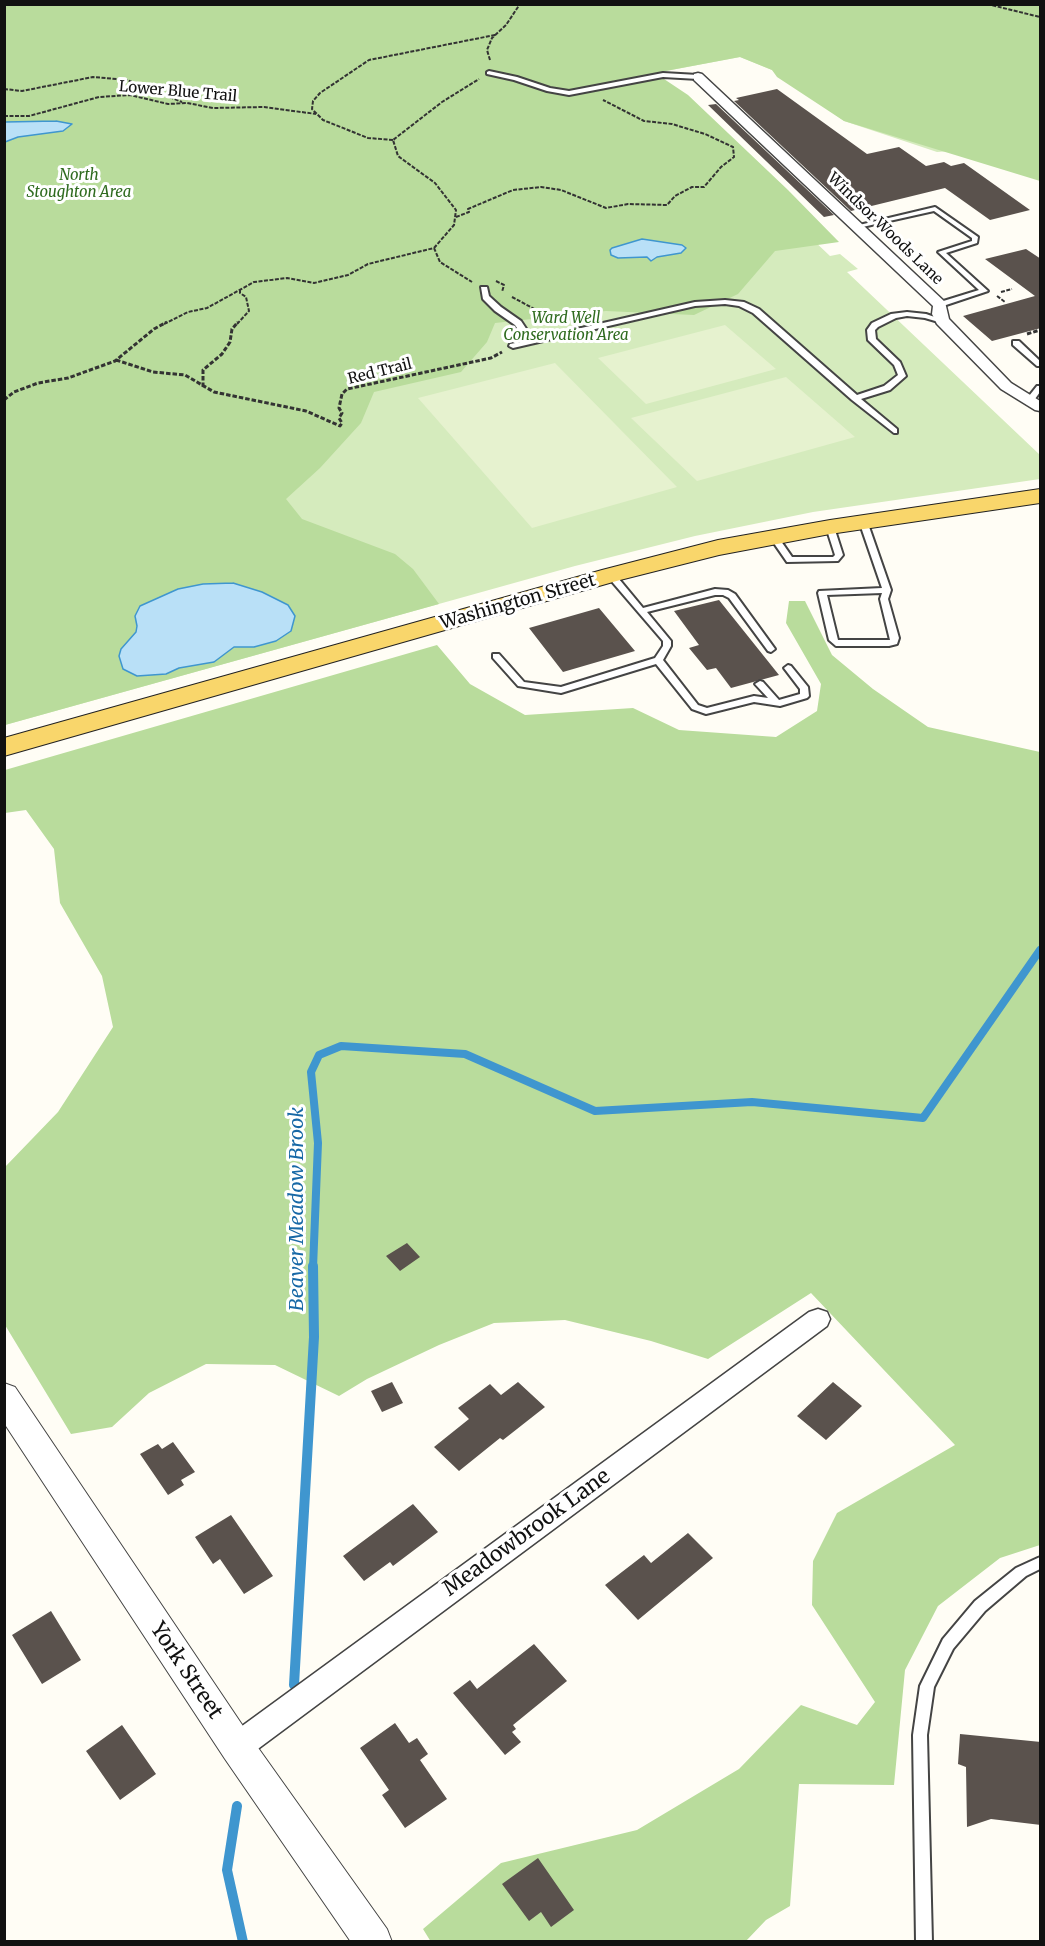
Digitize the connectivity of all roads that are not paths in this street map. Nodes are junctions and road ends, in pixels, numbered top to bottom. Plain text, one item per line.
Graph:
1 (489, 73) road end
2 (698, 76) joint
3 (858, 226) junction
4 (484, 289) dead end
5 (940, 305) junction
6 (942, 321) junction
7 (531, 342) junction
8 (1016, 343) dead end
9 (513, 346) dead end
10 (1041, 364) edge
11 (1041, 388) edge
12 (855, 398) junction
13 (1035, 404) edge
14 (894, 431) dead end
15 (1041, 496) edge
16 (863, 521) junction
17 (611, 575) junction
18 (887, 590) junction
19 (641, 611) junction
20 (771, 649) dead end
21 (496, 656) dead end
22 (658, 660) junction
23 (788, 668) dead end
24 (760, 684) dead end
25 (776, 702) junction
26 (4, 747) edge
27 (818, 1319) dead end
28 (4, 1396) edge
29 (1041, 1563) edge
30 (237, 1747) junction
31 (374, 1941) edge
32 (924, 1941) edge

1 - 2 lane
2 - 3 street, Windsor Woods Lane
3 - 5 street, Windsor Woods Lane
3 - 5 lane
4 - 7 lane
5 - 6 street, Windsor Woods Lane
6 - 12 lane
6 - 13 street
7 - 9 lane
7 - 12 lane
8 - 10 lane
11 - 13 lane
12 - 14 lane
15 - 16 main road, Washington Street
16 - 17 main road, Washington Street
16 - 18 lane
17 - 19 lane
17 - 26 main road, Washington Street
18 - 18 lane
19 - 20 lane
19 - 22 lane
21 - 22 lane
22 - 25 lane
23 - 25 lane
24 - 25 lane
27 - 30 street, Meadowbrook Lane
28 - 30 street, York Street
29 - 32 lane
30 - 31 street, York Street

